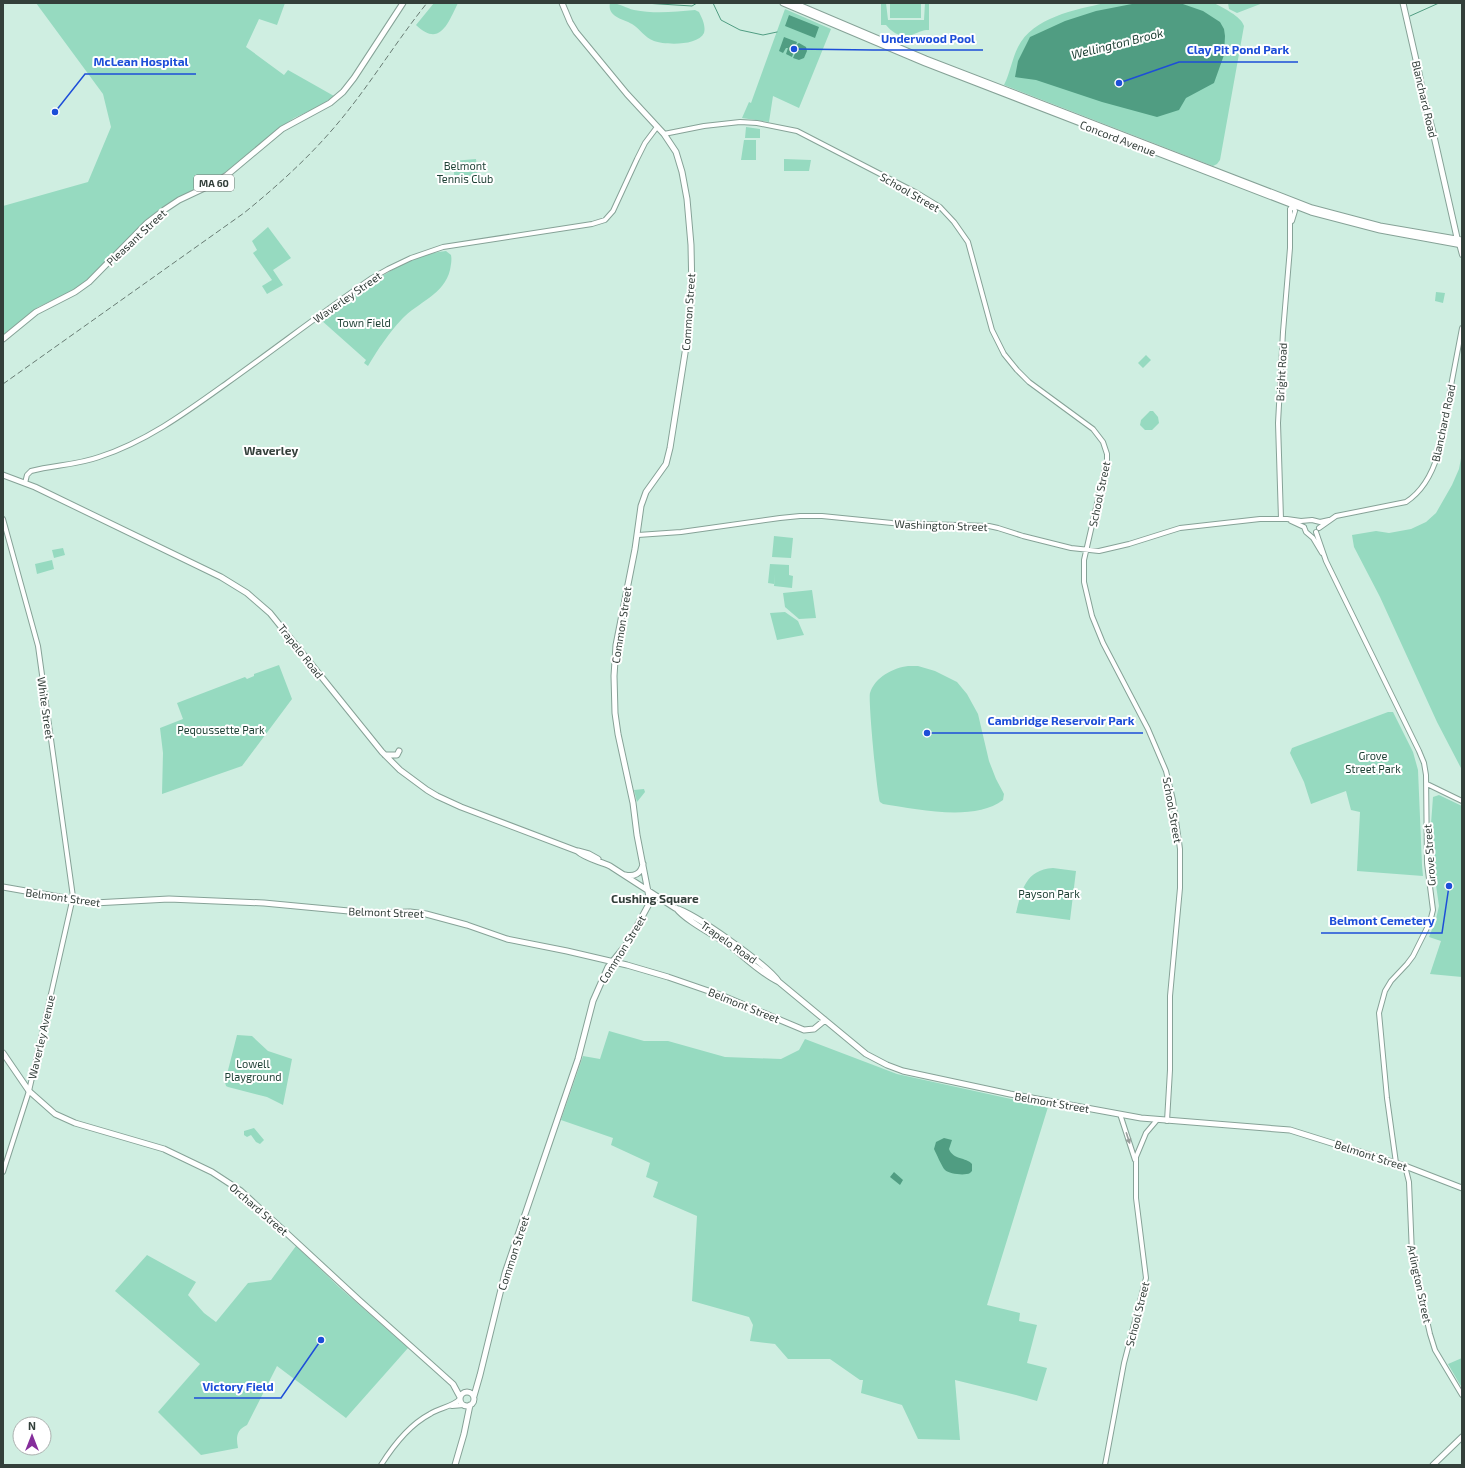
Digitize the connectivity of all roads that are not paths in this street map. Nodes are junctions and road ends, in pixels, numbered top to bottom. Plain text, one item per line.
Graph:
1 (403, 3) edge
2 (562, 3) edge
3 (783, 3) edge
4 (794, 3) edge
5 (1403, 3) edge
6 (1075, 119) junction
7 (656, 127) junction
8 (664, 134) junction
9 (1293, 203) junction
10 (1460, 242) edge
11 (1462, 255) edge
12 (1462, 328) edge
13 (3, 339) edge
14 (3, 475) edge
15 (25, 483) junction
16 (3, 519) edge
17 (1281, 519) junction
18 (1287, 519) junction
19 (1329, 520) junction
20 (1307, 521) junction
21 (1316, 522) junction
22 (1304, 527) junction
23 (1318, 530) junction
24 (1310, 534) junction
25 (638, 535) junction
26 (1086, 550) junction
27 (1323, 554) junction
28 (399, 751) dead end
29 (385, 755) junction
30 (1427, 784) junction
31 (1462, 801) edge
32 (643, 863) junction
33 (625, 875) junction
34 (3, 887) edge
35 (648, 890) junction
36 (72, 900) junction
37 (613, 962) junction
38 (825, 1020) junction
39 (3, 1053) edge
40 (29, 1092) junction
41 (1120, 1114) junction
42 (1157, 1120) junction
43 (1167, 1121) junction
44 (1136, 1162) junction
45 (1396, 1163) junction
46 (1405, 1166) junction
47 (3, 1172) edge
48 (1462, 1188) edge
49 (478, 1383) junction
50 (453, 1384) junction
51 (467, 1392) junction
52 (1462, 1395) edge
53 (474, 1396) junction
54 (460, 1398) junction
55 (464, 1405) junction
56 (470, 1405) junction
57 (446, 1407) junction
58 (467, 1420) junction
59 (1462, 1437) edge
60 (381, 1465) edge
61 (455, 1465) edge
62 (1105, 1465) edge
63 (1433, 1465) edge

1 - 13 main road, Pleasant Street / MA 60
2 - 7 main road, Common Street
3 - 6 main road, Concord Avenue
4 - 6 main road, Concord Avenue
5 - 10 main road, Blanchard Road
6 - 9 main road, Concord Avenue
7 - 8 main road, Common Street
7 - 15 street, Waverley Street
8 - 25 main road, Common Street
8 - 26 street, School Street
9 - 10 main road, Concord Avenue
9 - 17 street, Bright Road
10 - 11 street, Blanchard Road
12 - 19 street, Blanchard Road
14 - 15 main road, Trapelo Road
15 - 29 main road, Trapelo Road
16 - 36 street, White Street
17 - 18 street, Washington Street
17 - 26 street, Washington Street
18 - 20 street, Washington Street
18 - 22 street, Washington Street
19 - 21 street, Blanchard Road
19 - 23 street, Blanchard Road
20 - 21 street
20 - 22 street
21 - 23 street
22 - 24 street
23 - 24 street
23 - 27 street, Grove Street
24 - 27 street, Grove Street
25 - 26 street, Washington Street
25 - 32 main road, Common Street
26 - 43 street, School Street
27 - 30 street, Grove Street
28 - 29 main road
29 - 33 main road, Trapelo Road
30 - 31 street
30 - 45 street, Grove Street
32 - 33 main road
32 - 35 main road, Common Street
33 - 35 main road, Trapelo Road
34 - 36 main road, Belmont Street
35 - 37 main road, Common Street
35 - 38 main road, Trapelo Road
36 - 37 main road, Belmont Street
36 - 40 street, Waverley Avenue
37 - 38 main road, Belmont Street
37 - 49 main road, Common Street
38 - 41 main road, Belmont Street
39 - 40 main road, Orchard Street
40 - 47 street, Waverley Avenue
40 - 50 main road, Orchard Street
41 - 42 main road, Belmont Street
41 -> 44 street, School Street
42 - 43 main road, Belmont Street
42 - 44 street, School Street
43 - 45 main road, Belmont Street
44 - 62 street, School Street
45 - 46 main road, Belmont Street
46 - 48 main road, Belmont Street
46 - 52 street, Arlington Street
49 - 51 main road
49 - 53 main road, Common Street
50 - 51 main road, Orchard Street
50 - 54 main road, Orchard Street
51 - 53 main road
51 - 54 main road
53 - 56 main road
54 - 55 main road
54 - 57 street
55 - 56 main road
55 - 57 street
55 - 58 main road
56 - 58 main road
57 - 60 street
58 - 61 main road
59 - 63 main road

